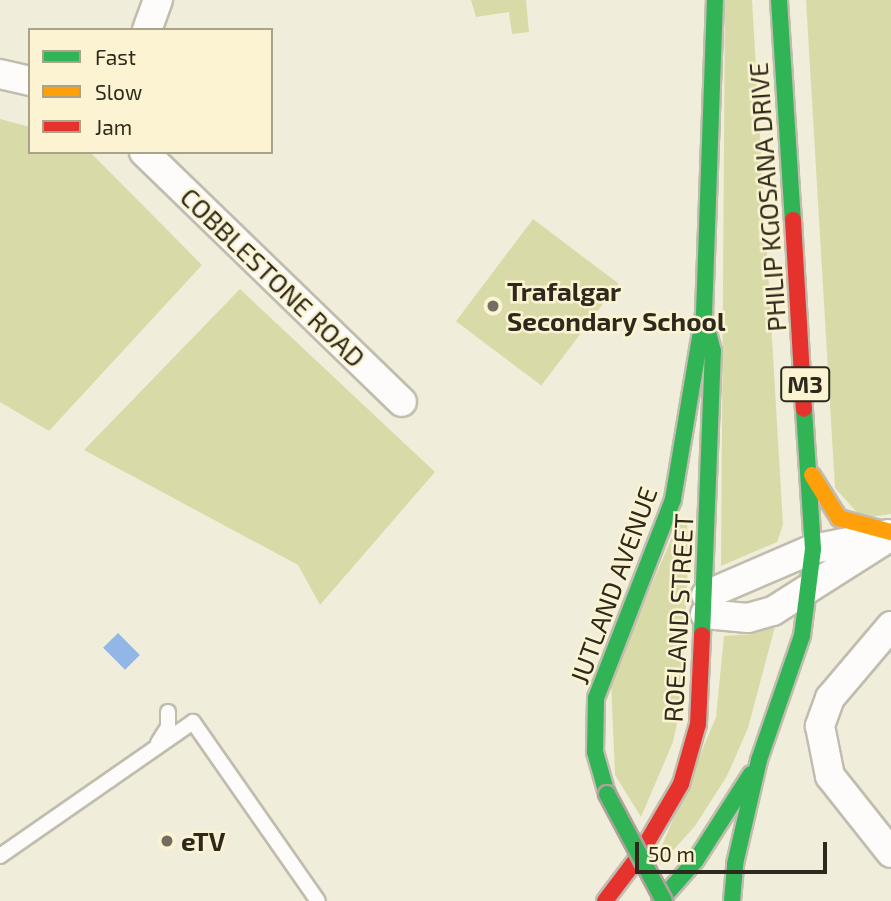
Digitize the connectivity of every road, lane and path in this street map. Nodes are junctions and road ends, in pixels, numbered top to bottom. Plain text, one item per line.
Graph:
1 (158, 0) edge
2 (697, 0) edge
3 (715, 0) edge
4 (779, 0) edge
5 (148, 28) edge
6 (0, 74) edge
7 (28, 80) edge
8 (711, 98) junction
9 (146, 154) edge
10 (704, 314) junction
11 (402, 402) dead end
12 (811, 473) junction
13 (891, 534) edge
14 (813, 550) junction
15 (810, 590) junction
16 (706, 604) junction
17 (891, 626) edge
18 (168, 712) dead end
19 (155, 748) junction
20 (759, 760) junction
21 (891, 853) edge
22 (0, 856) edge
23 (318, 901) edge
24 (605, 901) edge
25 (662, 901) edge
26 (732, 901) edge

1 - 5 street
2 - 8 main road
3 - 8 main road, PHILIP KGOSANA DRIVE
4 - 12 main road, PHILIP KGOSANA DRIVE / M3
6 - 7 street
8 - 10 main road, PHILIP KGOSANA DRIVE
9 - 11 street, COBBLESTONE ROAD
10 - 16 main road, ROELAND STREET
10 - 25 main road, JUTLAND AVENUE, bridge
12 - 13 main road
12 - 14 main road, PHILIP KGOSANA DRIVE / M3
13 - 14 street
13 - 15 street
14 - 15 main road, PHILIP KGOSANA DRIVE / M3
14 - 16 street
15 - 16 street
15 - 20 main road, PHILIP KGOSANA DRIVE / M3
16 - 24 main road, ROELAND STREET
17 - 21 street
18 - 19 lane
19 - 22 lane
19 - 23 lane
20 - 25 main road
20 - 26 main road, M3

